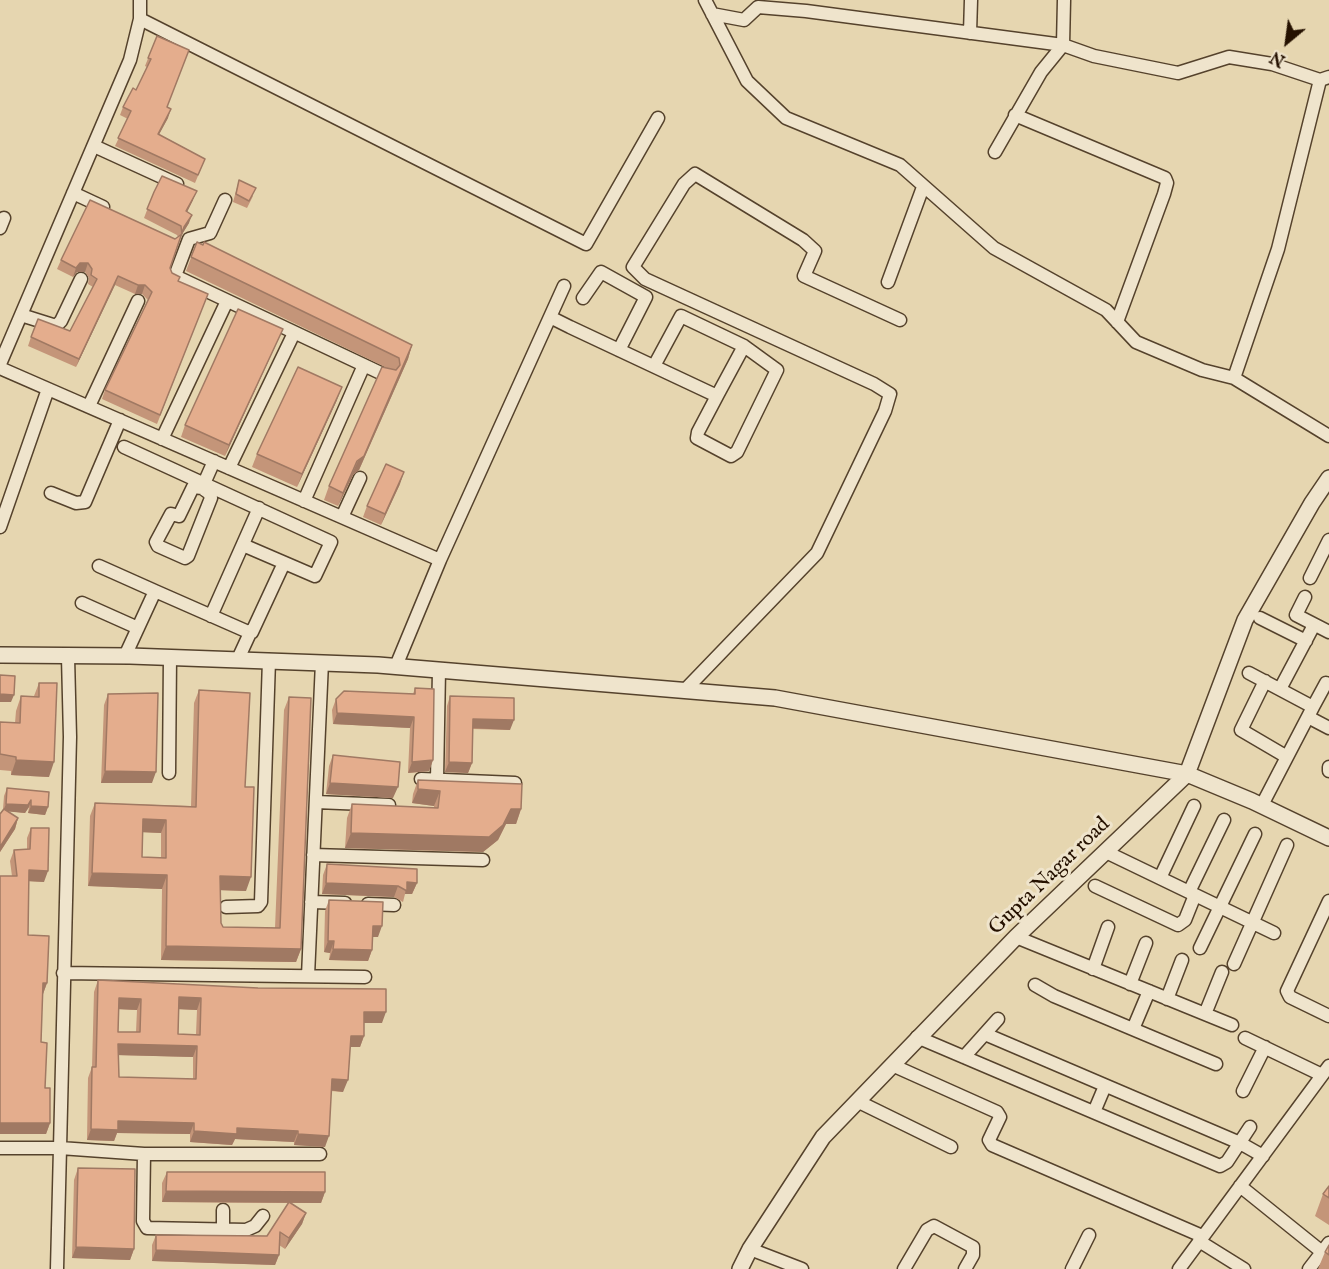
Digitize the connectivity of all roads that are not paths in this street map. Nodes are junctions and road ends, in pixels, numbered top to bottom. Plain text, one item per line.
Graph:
1 (140, 0) edge
2 (705, 0) edge
3 (971, 0) edge
4 (1064, 0) edge
5 (712, 14) junction
6 (140, 19) junction
7 (970, 33) junction
8 (1064, 45) junction
9 (1324, 78) edge
10 (1015, 115) junction
11 (658, 118) dead end
12 (94, 146) junction
13 (995, 152) dead end
14 (923, 187) junction
15 (189, 189) edge
16 (73, 193) junction
17 (225, 200) dead end
18 (111, 211) edge
19 (81, 279) dead end
20 (888, 282) dead end
21 (564, 286) dead end
22 (583, 298) dead end
23 (138, 301) dead end
24 (227, 301) junction
25 (21, 315) junction
26 (550, 317) junction
27 (900, 320) dead end
28 (1117, 322) junction
29 (294, 333) junction
30 (744, 346) junction
31 (619, 350) junction
32 (364, 365) junction
33 (0, 366) edge
34 (654, 366) junction
35 (387, 376) edge
36 (1234, 378) junction
37 (48, 389) junction
38 (717, 396) junction
39 (89, 406) junction
40 (120, 420) junction
41 (1329, 436) edge
42 (162, 439) junction
43 (124, 447) dead end
44 (214, 461) junction
45 (229, 468) junction
46 (360, 478) dead end
47 (1329, 478) edge
48 (203, 486) junction
49 (51, 493) dead end
50 (1323, 498) edge
51 (304, 501) junction
52 (259, 508) junction
53 (342, 518) junction
54 (0, 527) edge
55 (1329, 540) edge
56 (243, 545) junction
57 (440, 560) junction
58 (284, 563) junction
59 (99, 566) dead end
60 (1310, 578) dead end
61 (155, 591) junction
62 (1305, 597) dead end
63 (82, 603) dead end
64 (211, 616) junction
65 (1260, 618) dead end
66 (1314, 625) junction
67 (138, 628) junction
68 (1329, 632) edge
69 (249, 633) junction
70 (1306, 641) junction
71 (0, 655) edge
72 (124, 656) junction
73 (68, 657) junction
74 (170, 657) junction
75 (238, 659) junction
76 (269, 660) junction
77 (322, 663) junction
78 (396, 666) junction
79 (439, 670) junction
80 (1249, 673) dead end
81 (1266, 681) junction
82 (1328, 681) edge
83 (1280, 689) junction
84 (685, 690) junction
85 (1311, 712) junction
86 (1329, 728) edge
87 (1287, 757) junction
88 (168, 772) dead end
89 (1187, 774) junction
90 (421, 779) edge
91 (437, 780) junction
92 (515, 783) edge
93 (316, 802) junction
94 (389, 805) edge
95 (1262, 805) junction
96 (1194, 806) dead end
97 (1224, 820) dead end
98 (1255, 834) dead end
99 (1329, 838) edge
100 (1287, 845) dead end
101 (1106, 852) junction
102 (313, 855) junction
103 (483, 860) dead end
104 (1160, 878) junction
105 (1095, 886) dead end
106 (1192, 894) junction
107 (1329, 901) edge
108 (311, 902) junction
109 (394, 905) dead end
110 (226, 907) dead end
111 (1220, 907) junction
112 (1252, 922) junction
113 (1108, 927) dead end
114 (1274, 933) dead end
115 (1016, 937) junction
116 (1146, 943) dead end
117 (1200, 948) dead end
118 (1182, 960) dead end
119 (1234, 964) dead end
120 (1093, 969) junction
121 (1222, 972) dead end
122 (63, 973) junction
123 (308, 976) junction
124 (365, 977) dead end
125 (1130, 984) junction
126 (1035, 985) dead end
127 (1149, 991) junction
128 (1167, 999) junction
129 (1205, 1014) junction
130 (1329, 1016) edge
131 (998, 1019) dead end
132 (1232, 1025) dead end
133 (1133, 1029) junction
134 (985, 1034) junction
135 (917, 1037) junction
136 (1245, 1038) dead end
137 (1264, 1047) junction
138 (964, 1057) junction
139 (1216, 1064) dead end
140 (892, 1065) junction
141 (1325, 1070) edge
142 (1105, 1086) junction
143 (1243, 1091) dead end
144 (857, 1101) junction
145 (1094, 1112) junction
146 (1251, 1128) dead end
147 (1240, 1143) junction
148 (951, 1147) dead end
149 (0, 1148) edge
150 (60, 1148) junction
151 (144, 1154) junction
152 (320, 1154) dead end
153 (1263, 1156) junction
154 (1240, 1186) junction
155 (223, 1210) dead end
156 (263, 1216) dead end
157 (223, 1229) junction
158 (1089, 1235) dead end
159 (1201, 1238) junction
160 (1326, 1247) edge
161 (750, 1249) junction
162 (57, 1269) edge
163 (740, 1269) edge
164 (802, 1269) edge
165 (904, 1269) edge
166 (965, 1269) edge
167 (1072, 1269) edge
168 (1179, 1269) edge
169 (1244, 1269) edge
170 (1309, 1269) edge

1 - 6 street
2 - 5 street
3 - 7 street
4 - 8 street
5 - 7 street
5 - 14 street
6 - 11 street
6 - 12 street
7 - 8 street
8 - 9 street
8 - 10 street
9 - 36 street
10 - 13 street
10 - 28 street
12 - 15 street
12 - 16 street
14 - 20 street
14 - 28 street
16 - 18 street
16 - 25 street
17 - 24 street
19 - 25 street
21 - 26 street
22 - 31 street
23 - 39 street
24 - 29 street
24 - 42 street
25 - 33 street
26 - 31 street
26 - 57 street
27 - 84 street
28 - 36 street
29 - 32 street
29 - 45 street
30 - 34 street
30 - 38 street
30 - 38 street
31 - 34 street
32 - 35 street
32 - 51 street
33 - 37 street
34 - 38 street
36 - 41 street
37 - 39 street
37 - 54 street
39 - 40 street
40 - 42 street
40 - 49 street
42 - 44 street
43 - 48 street
44 - 45 street
44 - 48 street
45 - 51 street
46 - 53 street
47 - 50 street, Gupta Nagar road
48 - 48 street
48 - 52 street
50 - 89 street, Gupta Nagar road
51 - 53 street
52 - 56 street
52 - 58 street
53 - 57 street
55 - 60 street
56 - 58 street
56 - 64 street
57 - 78 street
58 - 69 street
59 - 61 street
61 - 64 street
61 - 67 street
62 - 66 street
63 - 67 street
64 - 69 street
65 - 70 street
66 - 68 street
66 - 70 street
67 - 72 street
69 - 75 street
70 - 83 street
71 - 73 street
72 - 73 street
72 - 74 street
73 - 122 street
74 - 75 street
74 - 88 street
75 - 76 street
76 - 77 street
76 - 110 street
77 - 78 street
77 - 93 street
78 - 79 street
79 - 84 street
79 - 91 street
80 - 81 street
81 - 83 street
81 - 87 street
82 - 85 street
83 - 85 street
84 - 89 street
85 - 86 street
85 - 87 street
87 - 95 street
89 - 95 street
89 - 101 street, Gupta Nagar road
90 - 91 street
91 - 92 street
93 - 94 street
93 - 102 street
95 - 99 street
96 - 104 street
97 - 106 street
98 - 111 street
100 - 112 street
101 - 104 street
101 - 115 street, Gupta Nagar road
102 - 103 street
102 - 108 street
104 - 106 street
105 - 106 street
106 - 111 street
107 - 130 street
108 - 109 street
108 - 123 street
111 - 112 street
111 - 117 street
112 - 114 street
112 - 119 street
113 - 120 street
115 - 120 street
115 - 135 street, Gupta Nagar road
116 - 125 street
118 - 128 street
120 - 125 street
121 - 129 street
122 - 123 street
122 - 150 street
123 - 124 street
125 - 127 street
126 - 133 street
127 - 128 street
127 - 133 street
128 - 129 street
129 - 132 street
131 - 134 street
133 - 139 street
134 - 138 street
134 - 142 street
135 - 138 street
135 - 140 street, Gupta Nagar road
136 - 137 street
137 - 141 street
137 - 143 street
138 - 145 street
140 - 144 street, Gupta Nagar road
140 - 159 street
141 - 153 street
142 - 145 street
142 - 147 street
144 - 148 street
144 - 161 street, Gupta Nagar road
145 - 147 street
146 - 147 street
147 - 153 street
149 - 150 street
150 - 151 street
150 - 162 street
151 - 152 street
151 - 157 street
153 - 154 street
154 - 159 street
154 - 160 street
155 - 157 street
156 - 157 street
158 - 167 street
159 - 168 street
159 - 169 street
160 - 170 street
161 - 163 street, Gupta Nagar road
161 - 164 street
165 - 166 street

